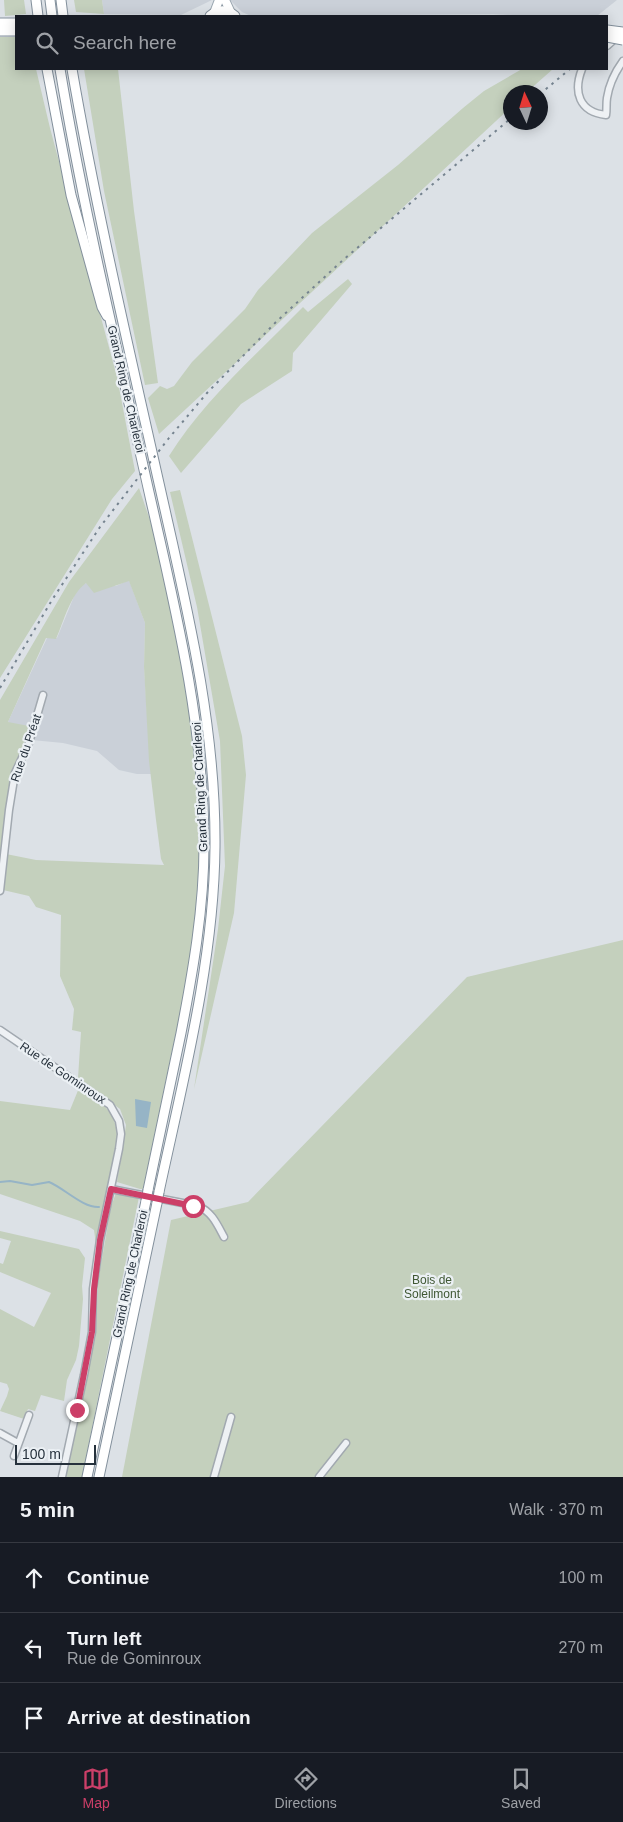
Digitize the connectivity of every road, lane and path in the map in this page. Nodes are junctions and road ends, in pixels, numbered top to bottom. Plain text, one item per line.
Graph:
1 (36, 0) edge
2 (50, 0) edge
3 (61, 0) edge
4 (219, 0) edge
5 (225, 0) edge
6 (38, 15) edge
7 (52, 15) edge
8 (63, 15) edge
9 (211, 15) edge
10 (234, 15) edge
11 (608, 30) edge
12 (623, 32) edge
13 (608, 37) edge
14 (623, 40) edge
15 (608, 45) edge
16 (623, 61) edge
17 (47, 70) edge
18 (60, 70) edge
19 (72, 70) edge
20 (582, 70) edge
21 (112, 322) junction
22 (43, 695) dead end
23 (0, 891) edge
24 (0, 1030) edge
25 (111, 1189) junction
26 (224, 1237) dead end
27 (29, 1415) dead end
28 (231, 1418) dead end
29 (0, 1433) edge
30 (18, 1443) junction
31 (346, 1444) dead end
32 (14, 1456) dead end
33 (62, 1477) edge
34 (87, 1477) edge
35 (99, 1477) edge
36 (214, 1477) edge
37 (319, 1477) edge

1 - 6 highway
2 - 7 highway
3 - 8 highway
4 - 9 main road
5 - 10 main road
9 - 10 highway
11 - 12 highway, bridge
12 - 15 street
13 - 14 highway, bridge
16 - 20 street
17 - 21 highway
18 - 21 highway, Grand Ring de Charleroi
19 - 35 highway, Grand Ring de Charleroi, bridge
21 - 34 highway, Grand Ring de Charleroi, bridge
22 - 23 street, Rue du Préat
24 - 25 street, Rue de Gominroux
25 - 26 street
25 - 33 street, Rue de Gominroux
27 - 30 street
28 - 36 street
29 - 30 street
30 - 32 street
31 - 37 street

